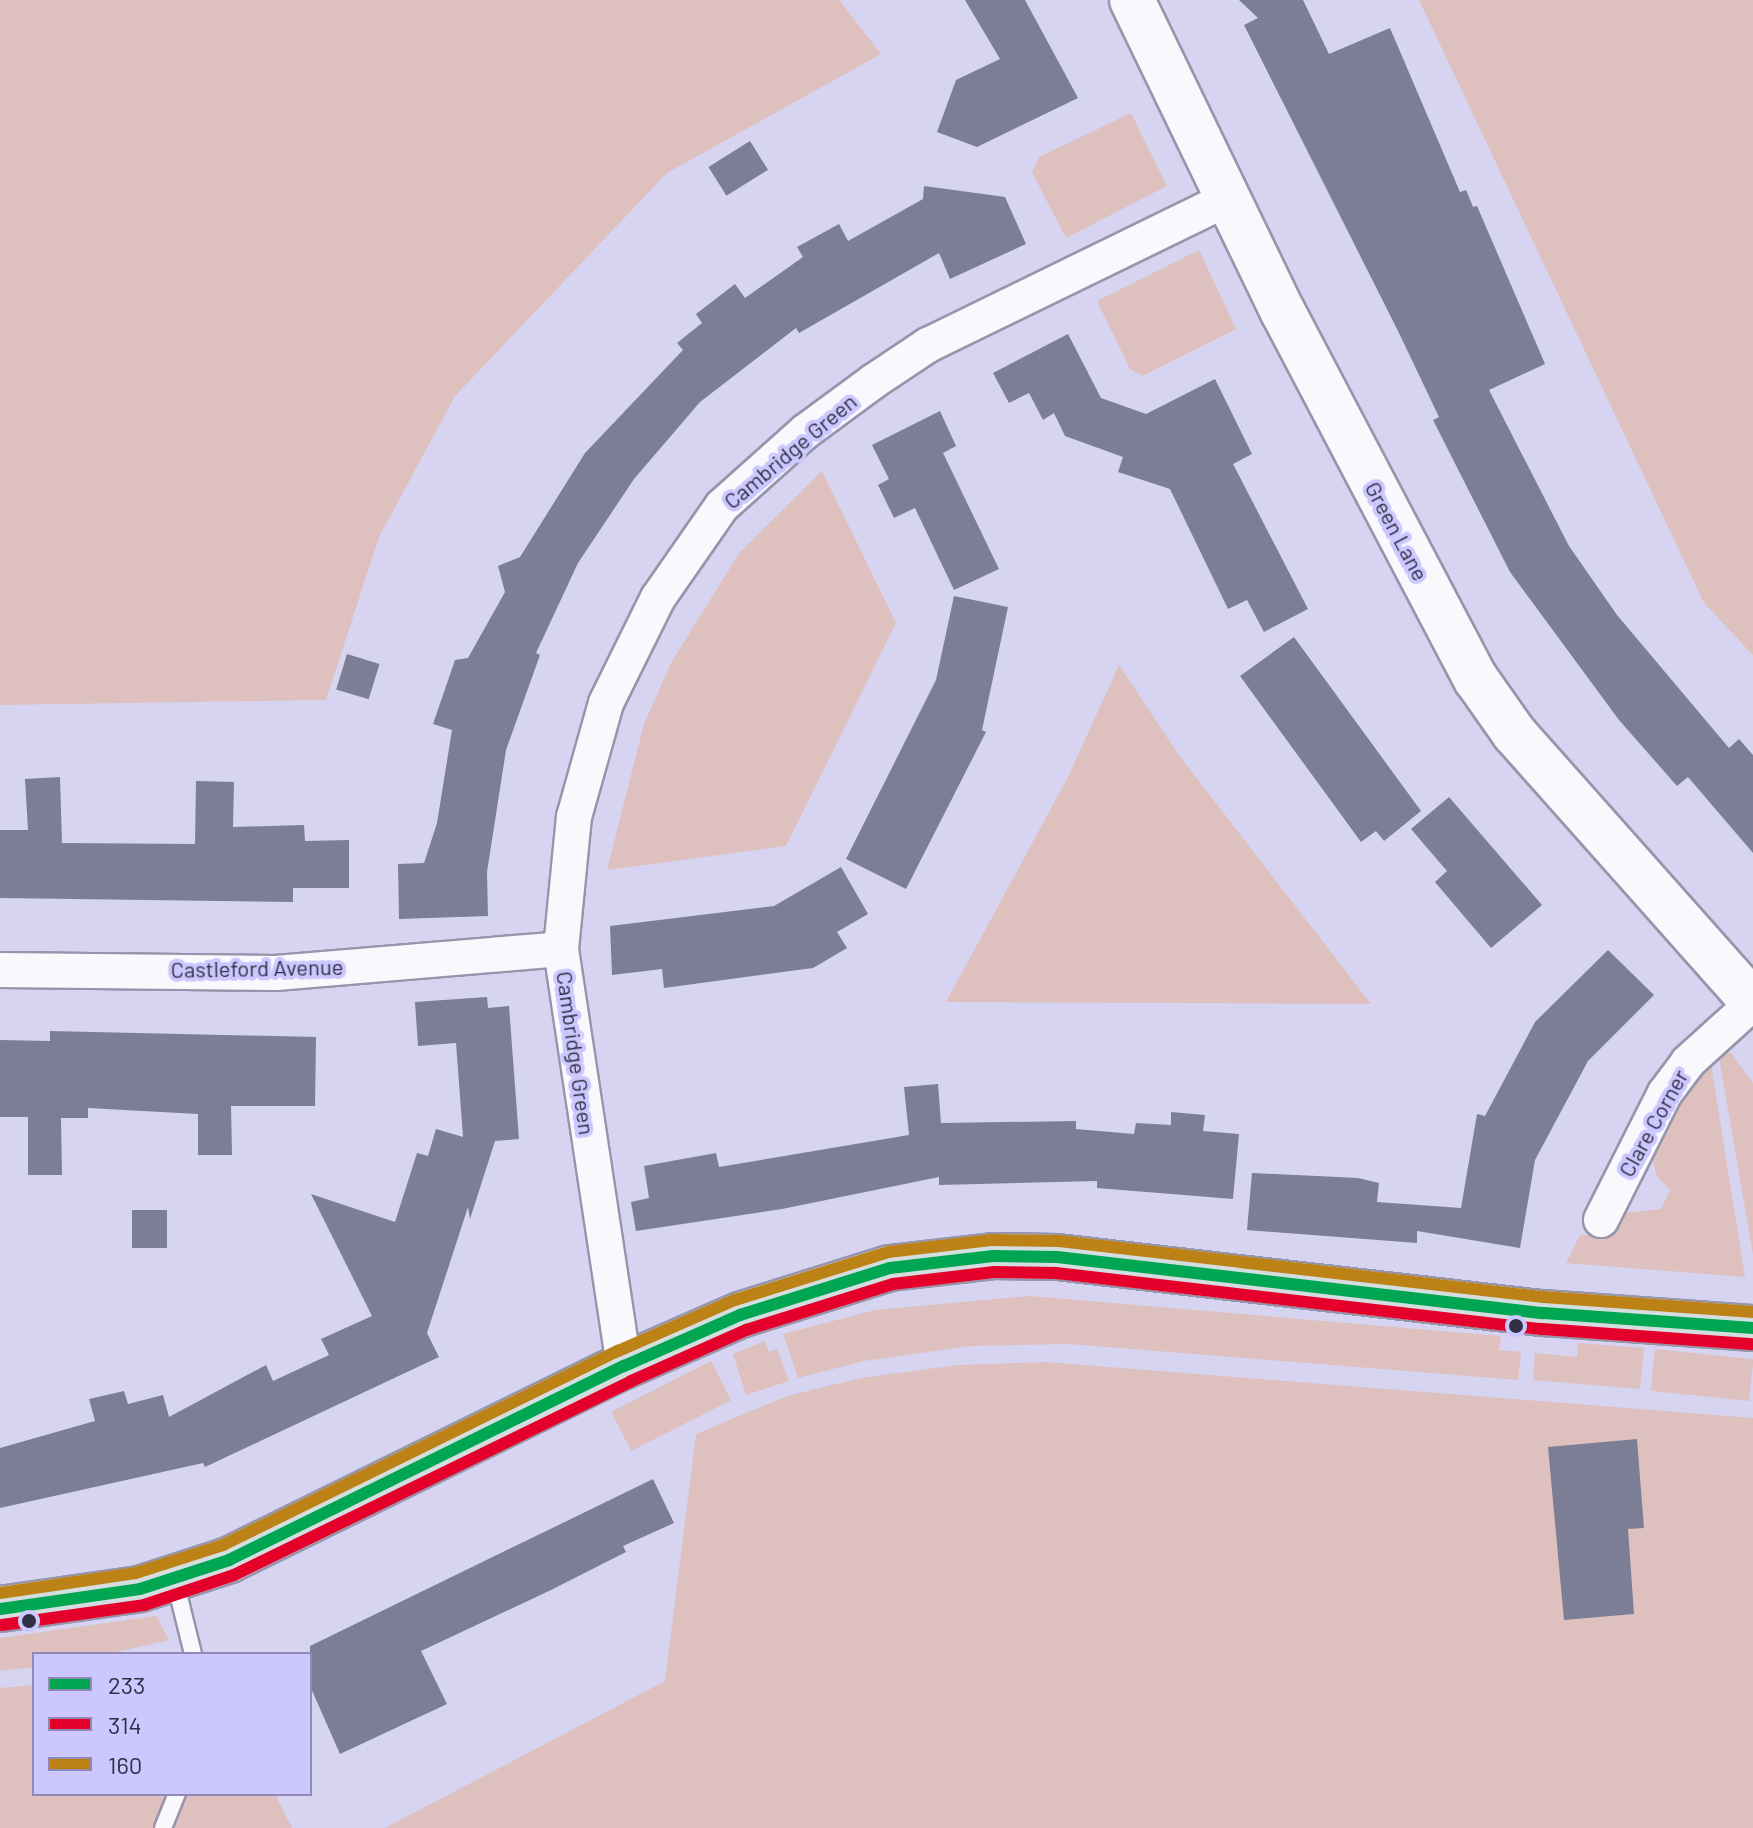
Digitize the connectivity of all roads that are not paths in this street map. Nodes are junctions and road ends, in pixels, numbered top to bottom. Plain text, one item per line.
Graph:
1 (1132, 0) edge
2 (1228, 199) junction
3 (561, 949) junction
4 (0, 970) edge
5 (1753, 1003) edge
6 (1601, 1220) dead end
7 (1753, 1328) edge
8 (624, 1366) junction
9 (175, 1581) junction
10 (0, 1609) edge
11 (193, 1652) edge
12 (176, 1796) edge
13 (163, 1828) edge

1 - 2 main road, Green Lane
2 - 3 street, Cambridge Green
2 - 5 main road, Green Lane
3 - 4 street, Castleford Avenue
3 - 8 street, Cambridge Green
5 - 6 street, Clare Corner
7 - 8 main road
8 - 9 main road
9 - 10 main road
9 - 11 lane
12 - 13 lane

